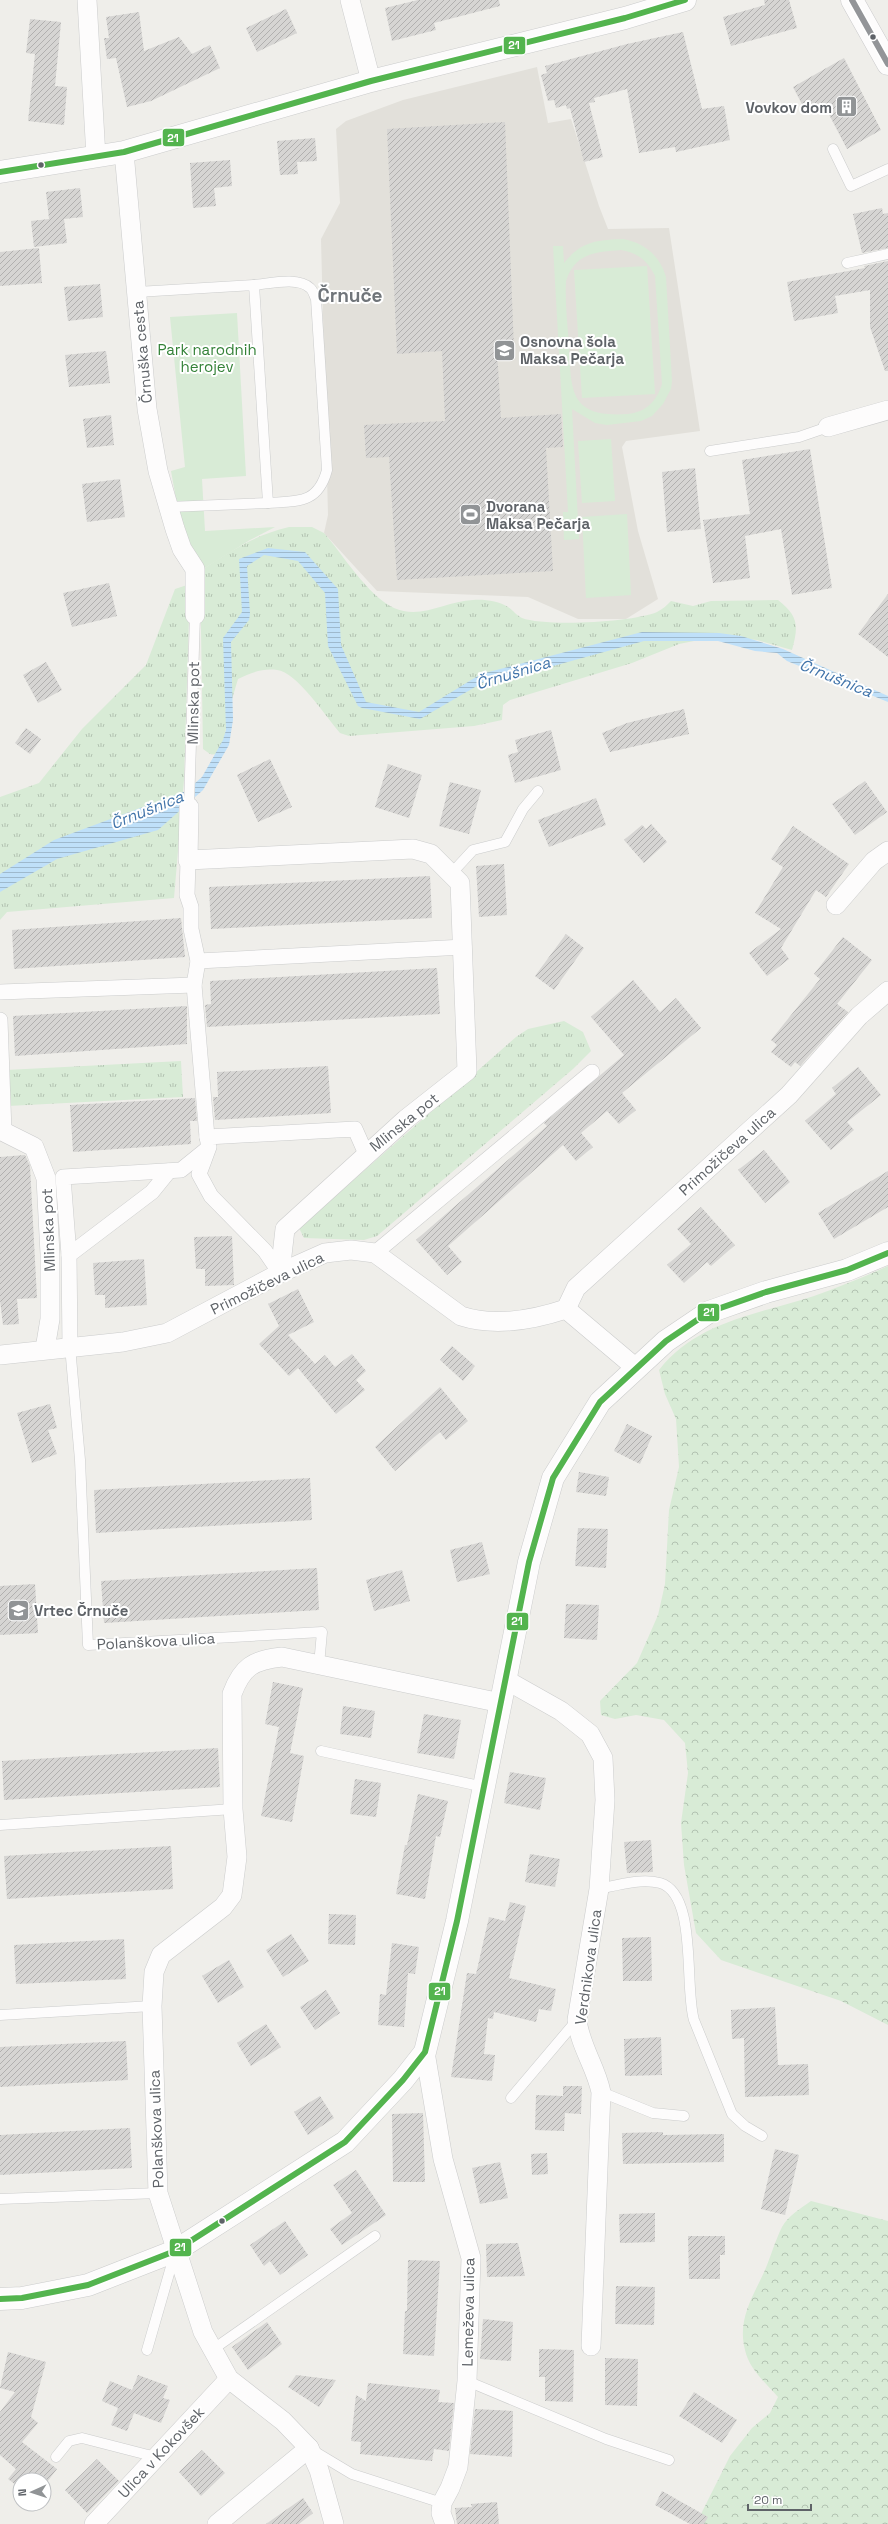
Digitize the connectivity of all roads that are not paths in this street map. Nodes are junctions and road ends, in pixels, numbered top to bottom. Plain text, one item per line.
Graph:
1 (87, 0) edge
2 (350, 0) edge
3 (685, 0) edge
4 (852, 0) edge
5 (888, 64) edge
6 (371, 81) junction
7 (833, 149) dead end
8 (124, 152) junction
9 (96, 158) junction
10 (888, 169) edge
11 (0, 172) edge
12 (888, 254) edge
13 (847, 263) dead end
14 (254, 285) junction
15 (137, 292) junction
16 (888, 410) edge
17 (828, 427) joint
18 (710, 451) dead end
19 (268, 503) junction
20 (168, 507) junction
21 (182, 549) joint
22 (195, 615) joint
23 (538, 791) dead end
24 (189, 807) joint
25 (888, 851) edge
26 (188, 860) junction
27 (450, 875) junction
28 (836, 905) dead end
29 (464, 947) junction
30 (198, 961) junction
31 (194, 985) junction
32 (0, 992) edge
33 (886, 998) edge
34 (0, 1020) edge
35 (592, 1072) dead end
36 (4, 1132) joint
37 (208, 1142) junction
38 (366, 1154) junction
39 (169, 1171) junction
40 (55, 1177) junction
41 (375, 1253) junction
42 (888, 1253) edge
43 (69, 1255) junction
44 (280, 1273) junction
45 (566, 1309) junction
46 (70, 1346) junction
47 (45, 1349) junction
48 (0, 1355) edge
49 (636, 1368) junction
50 (319, 1665) junction
51 (506, 1680) junction
52 (501, 1702) junction
53 (321, 1751) dead end
54 (484, 1787) junction
55 (233, 1809) junction
56 (0, 1825) edge
57 (599, 1889) junction
58 (152, 2006) junction
59 (0, 2015) edge
60 (577, 2020) junction
61 (425, 2052) junction
62 (601, 2092) junction
63 (511, 2098) dead end
64 (684, 2116) dead end
65 (762, 2136) dead end
66 (158, 2193) junction
67 (0, 2199) edge
68 (375, 2236) dead end
69 (175, 2251) junction
70 (0, 2299) edge
71 (591, 2346) dead end
72 (147, 2350) dead end
73 (212, 2350) junction
74 (229, 2379) junction
75 (467, 2381) junction
76 (309, 2448) junction
77 (56, 2457) dead end
78 (156, 2457) junction
79 (669, 2460) dead end
80 (442, 2503) junction
81 (94, 2524) edge
82 (217, 2524) edge
83 (334, 2524) edge
84 (445, 2524) edge

1 - 9 street
2 - 6 street
3 - 6 street
4 - 5 street
6 - 8 street
7 - 10 lane
8 - 9 street
8 - 15 street, Črnuška cesta
9 - 11 street
12 - 13 lane
14 - 15 lane
14 - 19 lane
14 - 19 lane
15 - 20 street, Črnuška cesta
16 - 17 street
17 - 18 lane
19 - 20 lane
20 - 21 street, Črnuška cesta
21 - 22 street, Mlinska pot
22 - 24 lane, Mlinska pot
23 - 27 lane
24 - 26 street, Mlinska pot
25 - 28 street
26 - 27 street, Mlinska pot
26 - 30 street, Mlinska pot
27 - 29 street, Mlinska pot
29 - 30 street
29 - 38 street, Mlinska pot
30 - 31 street, Mlinska pot
31 - 32 street
31 - 37 street, Mlinska pot
33 - 45 street, Primožičeva ulica
34 - 36 street
35 - 41 street
36 - 40 street, Mlinska pot
37 - 38 street
37 - 39 street
37 - 44 street
38 - 44 street, Mlinska pot
39 - 40 street
39 - 43 street
40 - 43 street
40 - 47 street, Mlinska pot
41 - 44 street, Primožičeva ulica
41 - 45 street, Primožičeva ulica
42 - 49 street
43 - 46 street
44 - 46 street, Primožičeva ulica
45 - 49 street
46 - 47 street, Primožičeva ulica
46 - 50 lane, Polanškova ulica
47 - 48 street, Primožičeva ulica
49 - 51 street
50 - 52 street, Polanškova ulica
50 - 55 street, Polanškova ulica
51 - 52 street
51 - 57 street, Verdnikova ulica
52 - 54 street
53 - 54 lane
54 - 61 street
55 - 56 lane
55 - 58 street, Polanškova ulica
57 - 60 street, Verdnikova ulica
57 - 65 lane
58 - 59 lane
58 - 66 street, Polanškova ulica
60 - 62 street, Verdnikova ulica
60 - 63 lane
61 - 69 street
61 - 75 street, Lemeževa ulica
62 - 64 lane
62 - 71 street, Verdnikova ulica
66 - 67 lane
66 - 69 street, Polanškova ulica
68 - 73 lane
69 - 70 street
69 - 72 lane
69 - 73 street
73 - 74 street
74 - 76 street
74 - 78 street, Ulica v Kokovšek
75 - 79 lane
75 - 80 street, Lemeževa ulica
76 - 80 lane
76 - 82 street
76 - 83 street
77 - 78 lane
78 - 81 street, Ulica v Kokovšek
80 - 84 street

